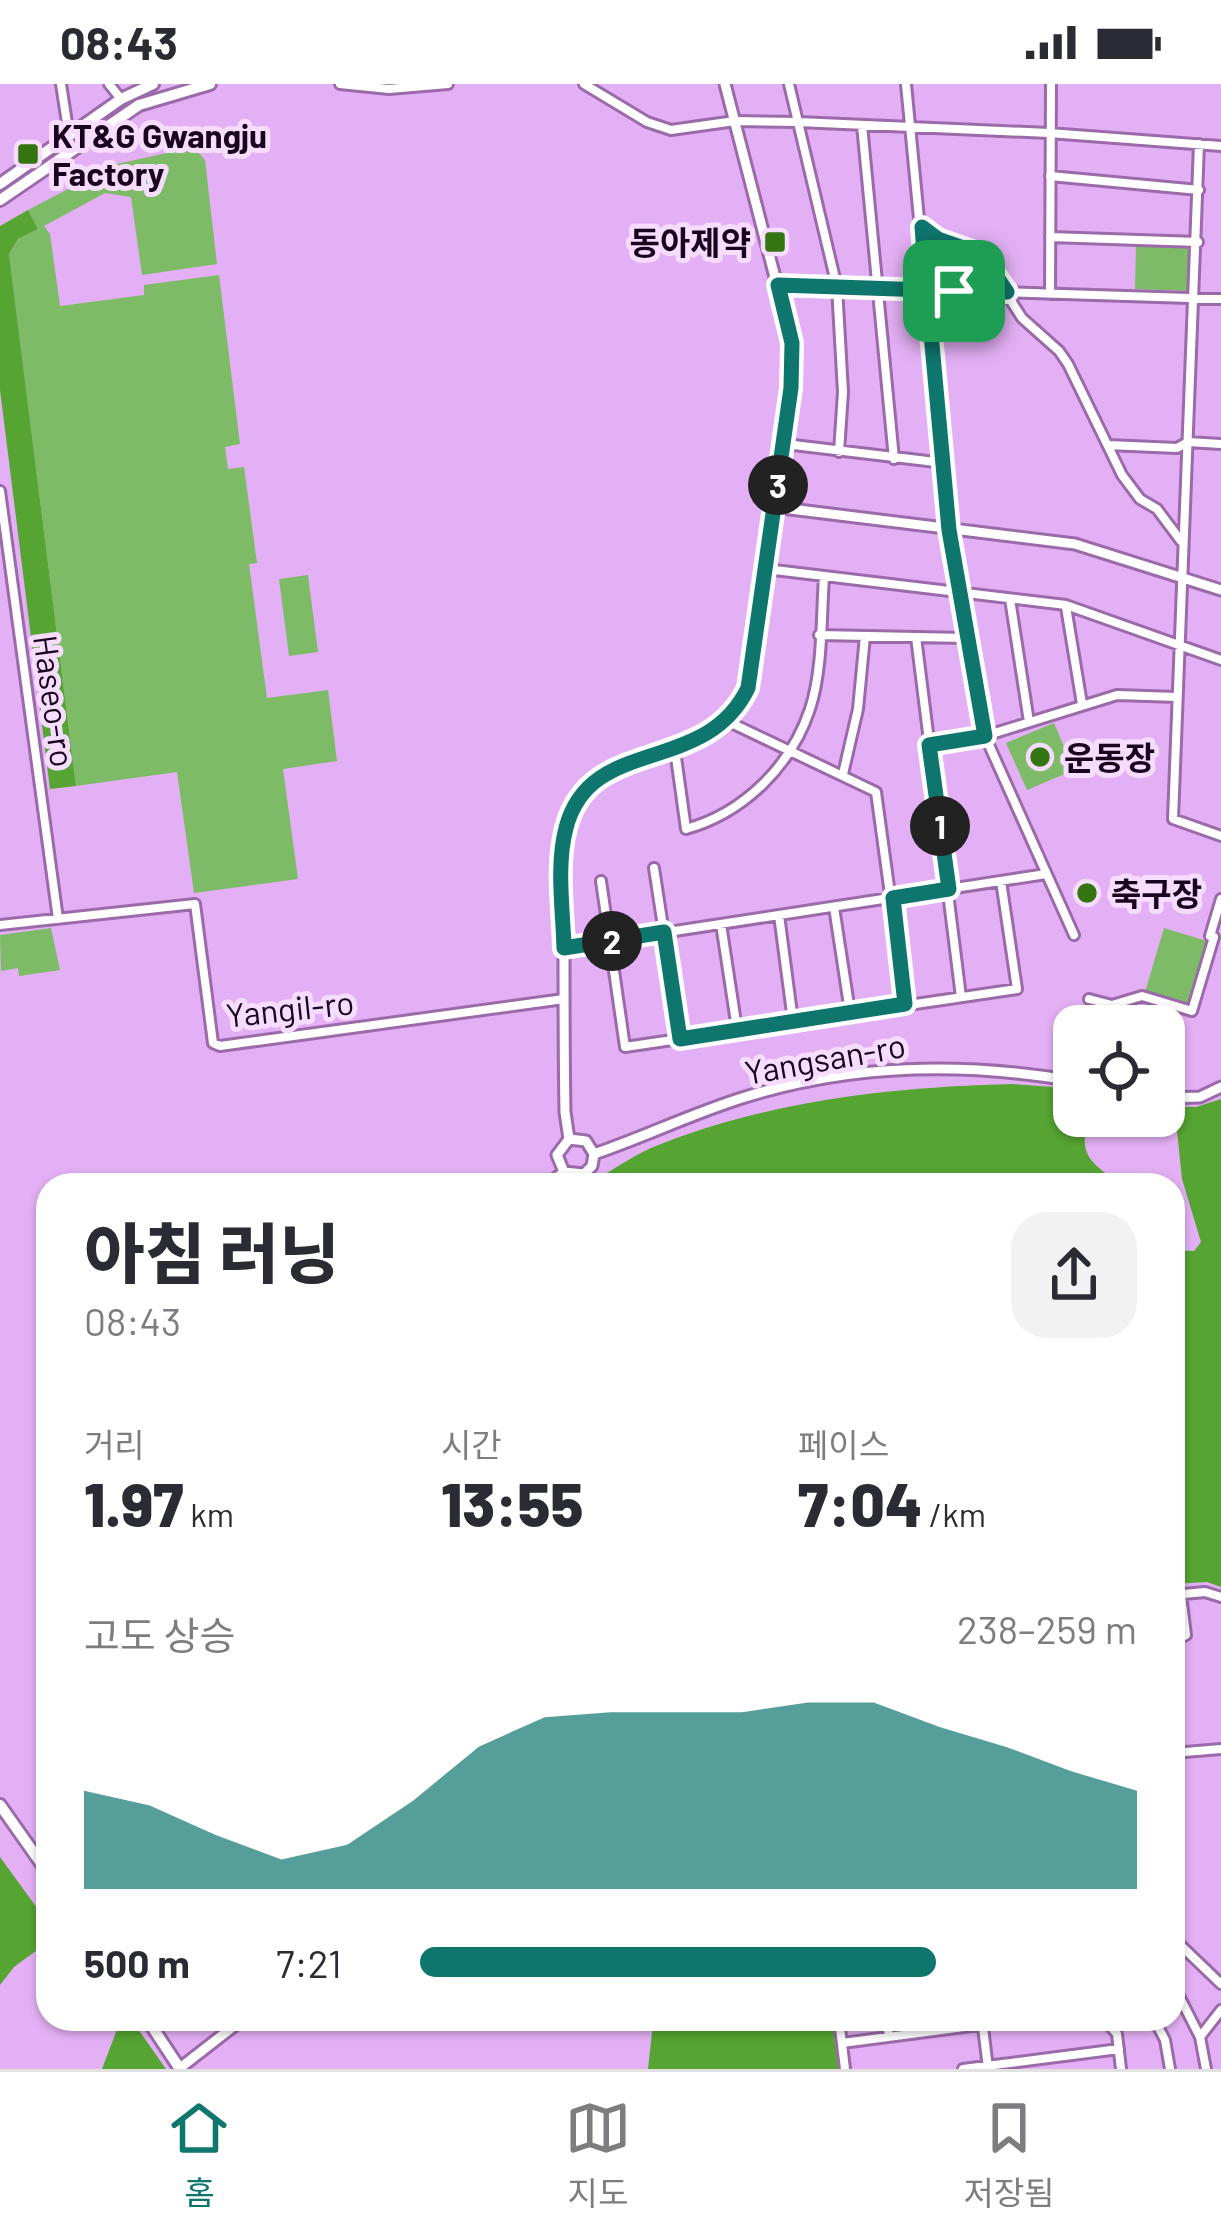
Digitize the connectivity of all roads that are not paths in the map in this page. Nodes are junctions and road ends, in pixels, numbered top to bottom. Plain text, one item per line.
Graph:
1 (61, 84) edge
2 (109, 84) edge
3 (153, 84) edge
4 (211, 84) edge
5 (340, 84) edge
6 (448, 84) edge
7 (584, 84) edge
8 (725, 84) edge
9 (789, 84) edge
10 (906, 84) edge
11 (1051, 84) edge
12 (363, 86) edge
13 (121, 100) junction
14 (735, 121) junction
15 (798, 122) junction
16 (862, 125) junction
17 (910, 127) junction
18 (1049, 133) junction
19 (78, 138) junction
20 (1199, 144) junction
21 (1221, 146) edge
22 (1050, 176) junction
23 (0, 184) edge
24 (1199, 190) junction
25 (0, 200) edge
26 (922, 227) junction
27 (1050, 237) junction
28 (1198, 242) junction
29 (778, 285) junction
30 (837, 287) junction
31 (880, 288) junction
32 (927, 290) junction
33 (1007, 292) junction
34 (1050, 294) junction
35 (1196, 298) junction
36 (1221, 299) edge
37 (1188, 442) junction
38 (785, 444) junction
39 (1221, 444) edge
40 (1108, 445) junction
41 (839, 452) junction
42 (894, 459) junction
43 (944, 464) junction
44 (0, 490) edge
45 (774, 507) junction
46 (949, 530) junction
47 (1181, 542) junction
48 (765, 569) junction
49 (824, 577) junction
50 (1182, 577) junction
51 (1221, 590) edge
52 (958, 591) junction
53 (1010, 599) junction
54 (1066, 605) junction
55 (819, 635) junction
56 (865, 636) junction
57 (916, 637) junction
58 (966, 638) junction
59 (1180, 645) junction
60 (1221, 660) edge
61 (1178, 697) junction
62 (1082, 704) junction
63 (727, 721) junction
64 (1029, 722) junction
65 (985, 736) junction
66 (929, 745) junction
67 (675, 750) junction
68 (789, 750) junction
69 (843, 774) junction
70 (1221, 836) edge
71 (654, 868) dead end
72 (1046, 874) junction
73 (601, 881) dead end
74 (1001, 881) junction
75 (949, 889) junction
76 (893, 898) junction
77 (1221, 899) edge
78 (835, 907) junction
79 (778, 915) junction
80 (58, 919) junction
81 (721, 924) junction
82 (0, 925) edge
83 (664, 932) junction
84 (1074, 935) dead end
85 (611, 941) junction
86 (564, 948) junction
87 (962, 997) junction
88 (564, 999) junction
89 (1089, 999) dead end
90 (905, 1004) junction
91 (850, 1012) junction
92 (793, 1021) junction
93 (737, 1030) junction
94 (680, 1039) junction
95 (1053, 1079) edge
96 (1221, 1087) edge
97 (1185, 1097) edge
98 (569, 1139) junction
99 (594, 1154) junction
100 (564, 1172) joint
101 (574, 1173) edge
102 (585, 1173) edge
103 (1185, 1594) edge
104 (1221, 1597) edge
105 (1221, 1748) edge
106 (1185, 1752) edge
107 (0, 1804) edge
108 (36, 1856) edge
109 (1185, 1950) edge
110 (1221, 1984) edge
111 (1185, 2008) edge
112 (1221, 2010) edge
113 (154, 2031) edge
114 (228, 2031) edge
115 (840, 2031) edge
116 (888, 2031) edge
117 (935, 2031) edge
118 (983, 2031) edge
119 (1114, 2031) edge
120 (1160, 2031) edge
121 (889, 2037) junction
122 (1200, 2037) junction
123 (842, 2043) junction
124 (1119, 2049) junction
125 (988, 2068) edge
126 (180, 2069) edge
127 (845, 2069) edge
128 (963, 2069) edge
129 (1121, 2069) edge
130 (1170, 2069) edge
131 (1206, 2069) edge

1 - 19 street
2 - 13 street
3 - 13 main road
4 - 19 main road
5 - 12 street
6 - 12 street
7 - 14 street
8 - 14 street
9 - 15 street
10 - 17 street
11 - 18 street
13 - 19 main road
14 - 15 street
14 - 29 street
15 - 16 street
15 - 30 street
16 - 17 street
16 - 31 street
17 - 18 street
17 - 26 street
18 - 20 street
18 - 22 street
19 - 23 main road
19 - 25 main road
20 - 21 street
20 - 24 street
22 - 24 street
22 - 27 street
24 - 28 street
26 - 32 street
26 - 33 street
27 - 28 street
27 - 34 street
28 - 35 street
29 - 30 street
29 - 38 street
30 - 31 street
30 - 41 street
31 - 32 street
31 - 42 street
32 - 33 street
32 - 43 street
33 - 34 street
33 - 40 street
34 - 35 street
35 - 36 street
35 - 37 street
37 - 39 street
37 - 40 street
37 - 47 street
38 - 41 street
38 - 45 street
40 - 47 street
41 - 42 street
42 - 43 street
43 - 46 street
44 - 80 street, Haseo-ro
45 - 46 street
45 - 48 street
46 - 50 street
46 - 52 street
47 - 50 street
48 - 49 street
48 - 63 street
49 - 52 street
49 - 55 street
50 - 51 street
50 - 59 street
52 - 53 street
52 - 58 street
53 - 54 street
53 - 64 street
54 - 59 street
54 - 62 street
55 - 56 street
55 - 68 street
56 - 57 street
56 - 69 street
57 - 58 street
57 - 66 street
58 - 65 street
59 - 60 street
59 - 61 street
61 - 62 street
61 - 70 street
62 - 64 street
63 - 67 street
63 - 68 street
64 - 65 street
65 - 66 street
65 - 72 street
66 - 75 street
67 - 68 street
67 - 86 street
68 - 69 street
69 - 76 street
71 - 83 street
72 - 74 street
72 - 84 street
73 - 85 street
74 - 75 street
74 - 87 street
75 - 76 street
75 - 87 street
76 - 78 street
76 - 90 street
77 - 89 street
78 - 79 street
78 - 91 street
79 - 81 street
79 - 92 street
80 - 82 street, Yangil-ro
80 - 88 street, Yangil-ro
81 - 83 street
81 - 93 street
83 - 85 street
83 - 94 street
85 - 86 street
85 - 94 street
86 - 88 street
87 - 90 street
88 - 98 street
90 - 91 street
91 - 92 street
92 - 93 street
93 - 94 street
95 - 99 street, Yangsan-ro
96 - 97 street
98 - 99 street
98 - 100 street
99 - 102 street
100 - 101 street
103 - 104 street
105 - 106 street
107 - 108 main road
109 - 110 street
111 - 122 street
112 - 122 street
113 - 126 main road
114 - 126 street
115 - 123 street
116 - 121 street
117 - 121 street
118 - 125 street
119 - 124 street
120 - 130 street
121 - 123 street
122 - 131 street
123 - 127 street
124 - 125 street
124 - 129 street
125 - 128 street

